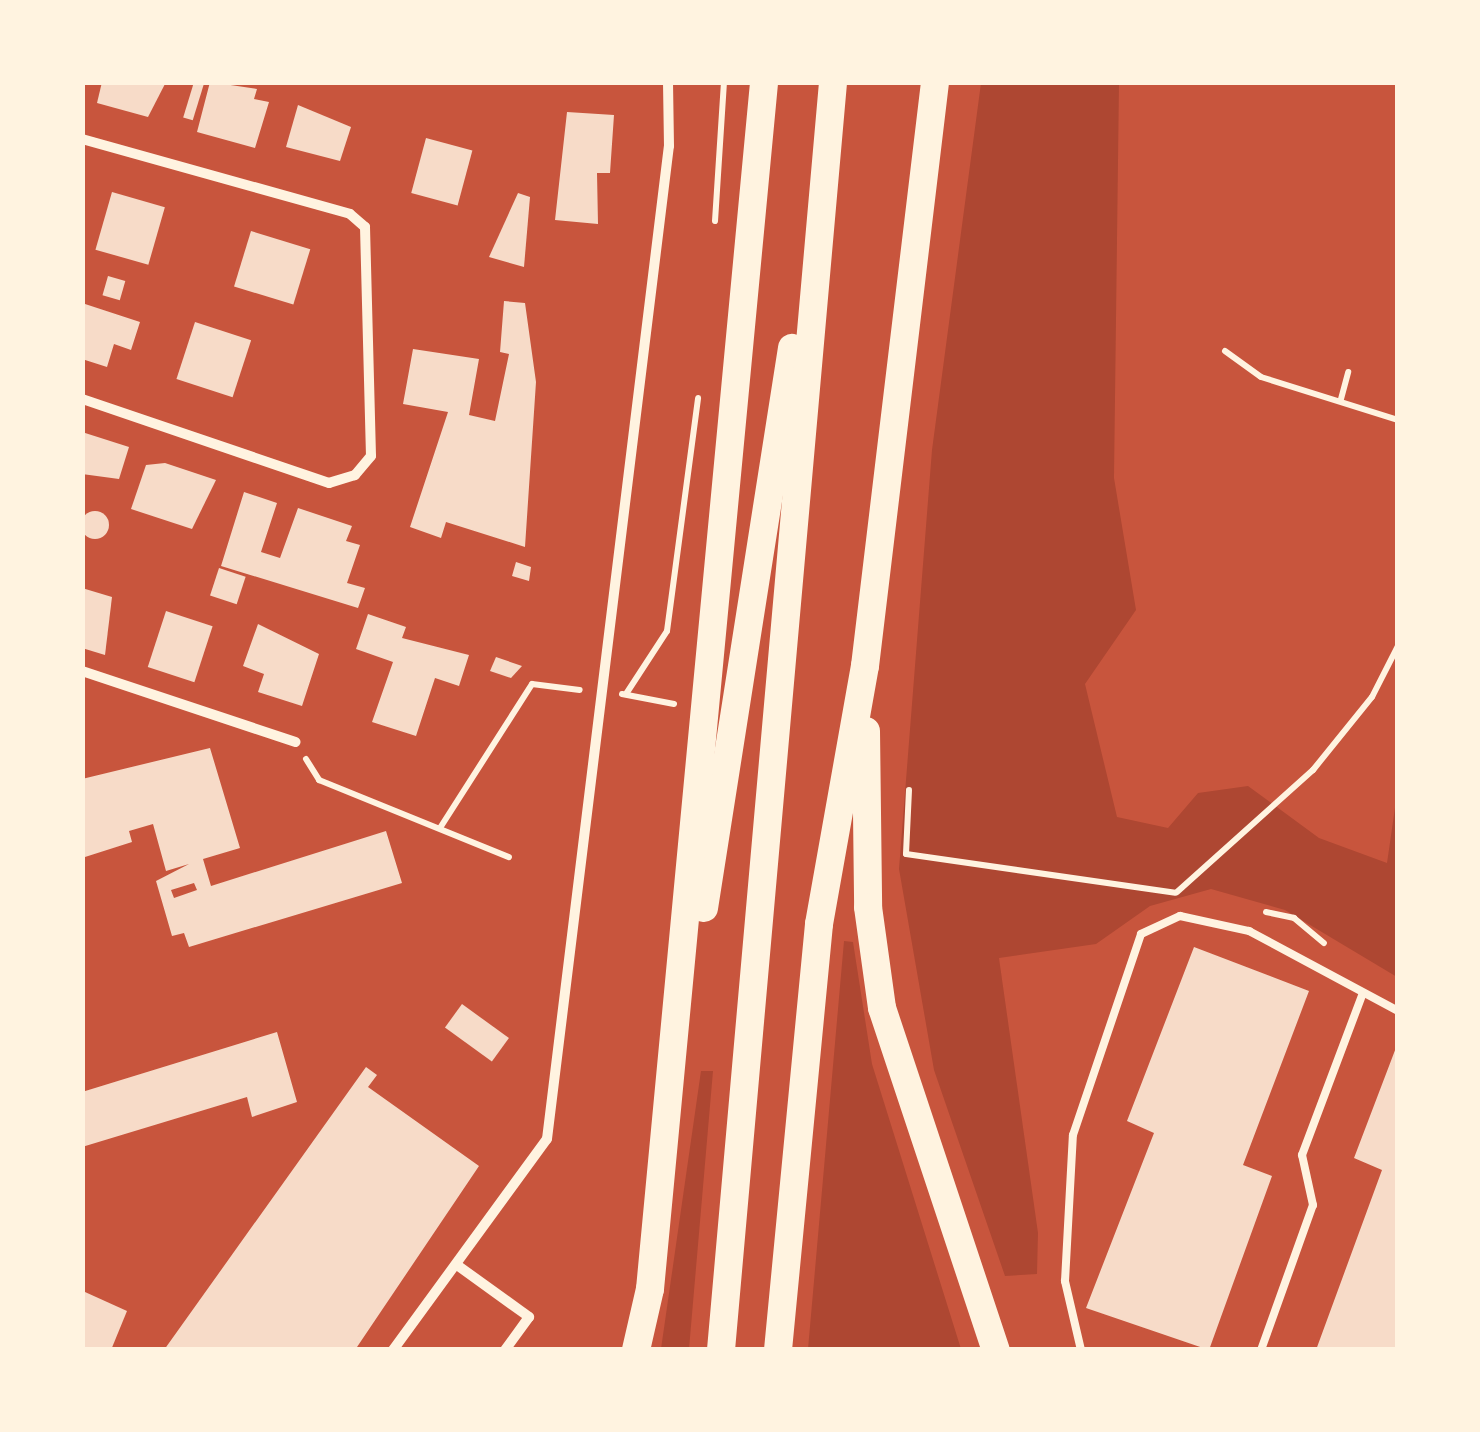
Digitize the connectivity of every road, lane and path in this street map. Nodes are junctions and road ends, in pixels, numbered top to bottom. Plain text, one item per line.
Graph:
1 (668, 82) edge
2 (724, 82) edge
3 (764, 82) edge
4 (935, 82) edge
5 (832, 89) edge
6 (82, 139) edge
7 (714, 230) dead end
8 (1225, 352) dead end
9 (1348, 372) dead end
10 (700, 379) dead end
11 (82, 399) edge
12 (1341, 399) junction
13 (1398, 420) edge
14 (1398, 646) edge
15 (865, 666) junction
16 (82, 672) edge
17 (604, 692) junction
18 (626, 694) junction
19 (644, 700) dead end
20 (295, 742) joint
21 (909, 790) dead end
22 (440, 828) junction
23 (509, 857) dead end
24 (982, 869) dead end
25 (1176, 893) dead end
26 (1363, 994) junction
27 (1398, 1011) edge
28 (654, 1226) junction
29 (457, 1265) junction
30 (392, 1350) edge
31 (505, 1350) edge
32 (636, 1350) edge
33 (720, 1350) edge
34 (778, 1350) edge
35 (996, 1350) edge
36 (1081, 1350) edge
37 (1261, 1350) edge

1 - 17 street
2 - 7 path
3 - 28 highway
4 - 15 highway
5 - 28 highway
5 - 33 highway
6 - 11 street
8 - 12 path
9 - 12 path
10 - 18 path
12 - 13 path
14 - 25 path
15 - 34 highway
15 - 35 highway
16 - 20 street
17 - 18 path
17 - 22 path
17 - 29 street
18 - 19 path
20 - 22 path
21 - 24 path
22 - 23 path
26 - 27 lane
26 - 36 lane
26 - 37 lane
28 - 32 highway
29 - 30 street
29 - 31 street

